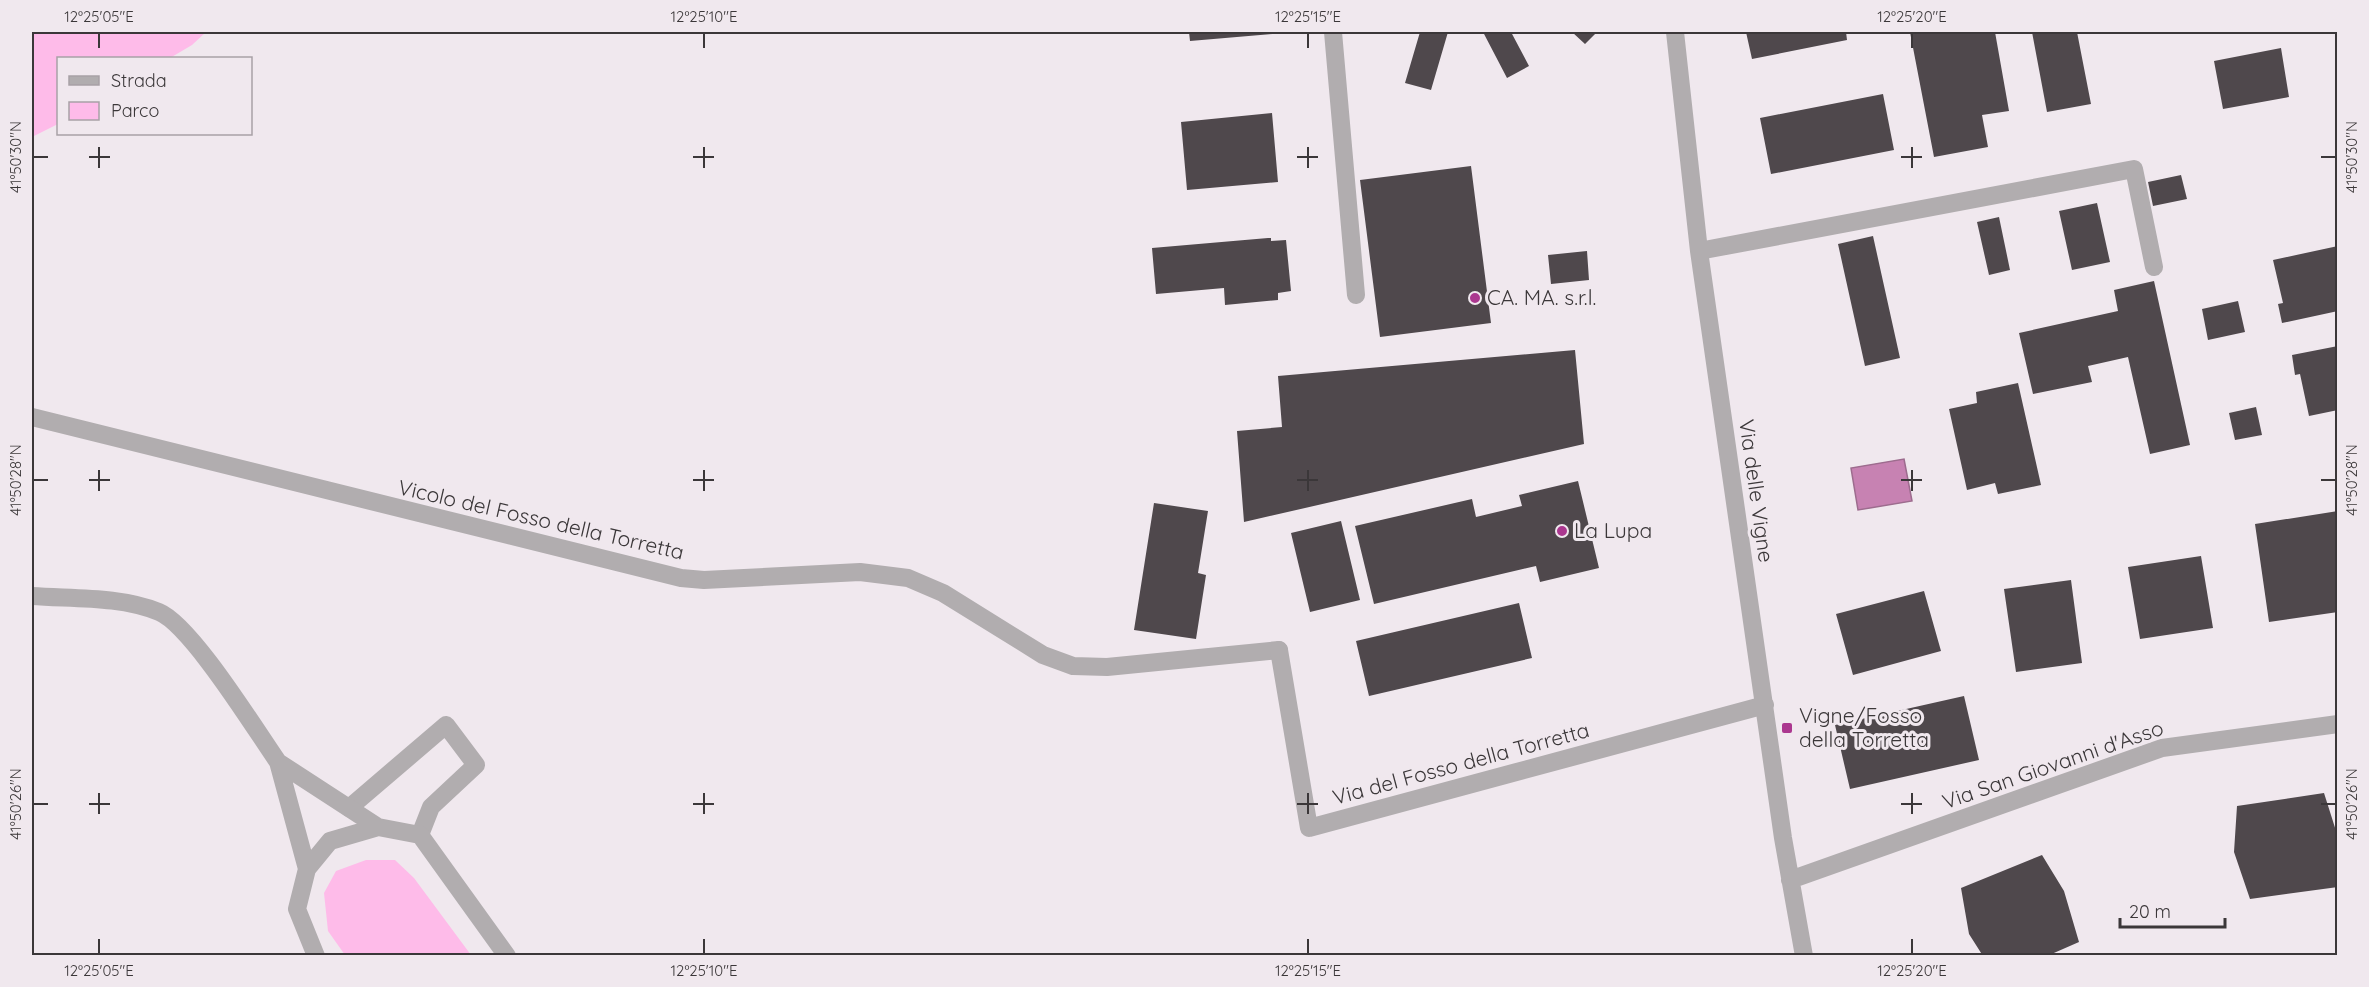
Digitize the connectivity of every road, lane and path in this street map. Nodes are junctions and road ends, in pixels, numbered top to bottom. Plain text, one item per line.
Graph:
1 (1333, 32) edge
2 (1675, 32) edge
3 (1699, 251) junction
4 (2154, 267) dead end
5 (1356, 295) dead end
6 (32, 417) edge
7 (32, 596) edge
8 (1279, 650) joint
9 (1765, 705) junction
10 (2337, 724) edge
11 (278, 762) junction
12 (349, 808) junction
13 (378, 827) junction
14 (420, 835) junction
15 (308, 868) junction
16 (1790, 880) junction
17 (316, 956) edge
18 (507, 956) edge
19 (1804, 956) edge

1 - 5 street
2 - 3 street, Via delle Vigne
3 - 4 street
3 - 9 street, Via delle Vigne
6 - 8 street, Vicolo del Fosso della Torretta
7 - 11 street
8 - 9 street, Via del Fosso della Torretta
9 - 16 street, Via delle Vigne
10 - 16 street, Via San Giovanni d'Asso
11 - 12 street
11 - 15 street
12 - 13 street
12 - 14 street
13 - 14 street
13 - 15 street
14 - 18 street
15 - 17 street
16 - 19 street, Via delle Vigne

